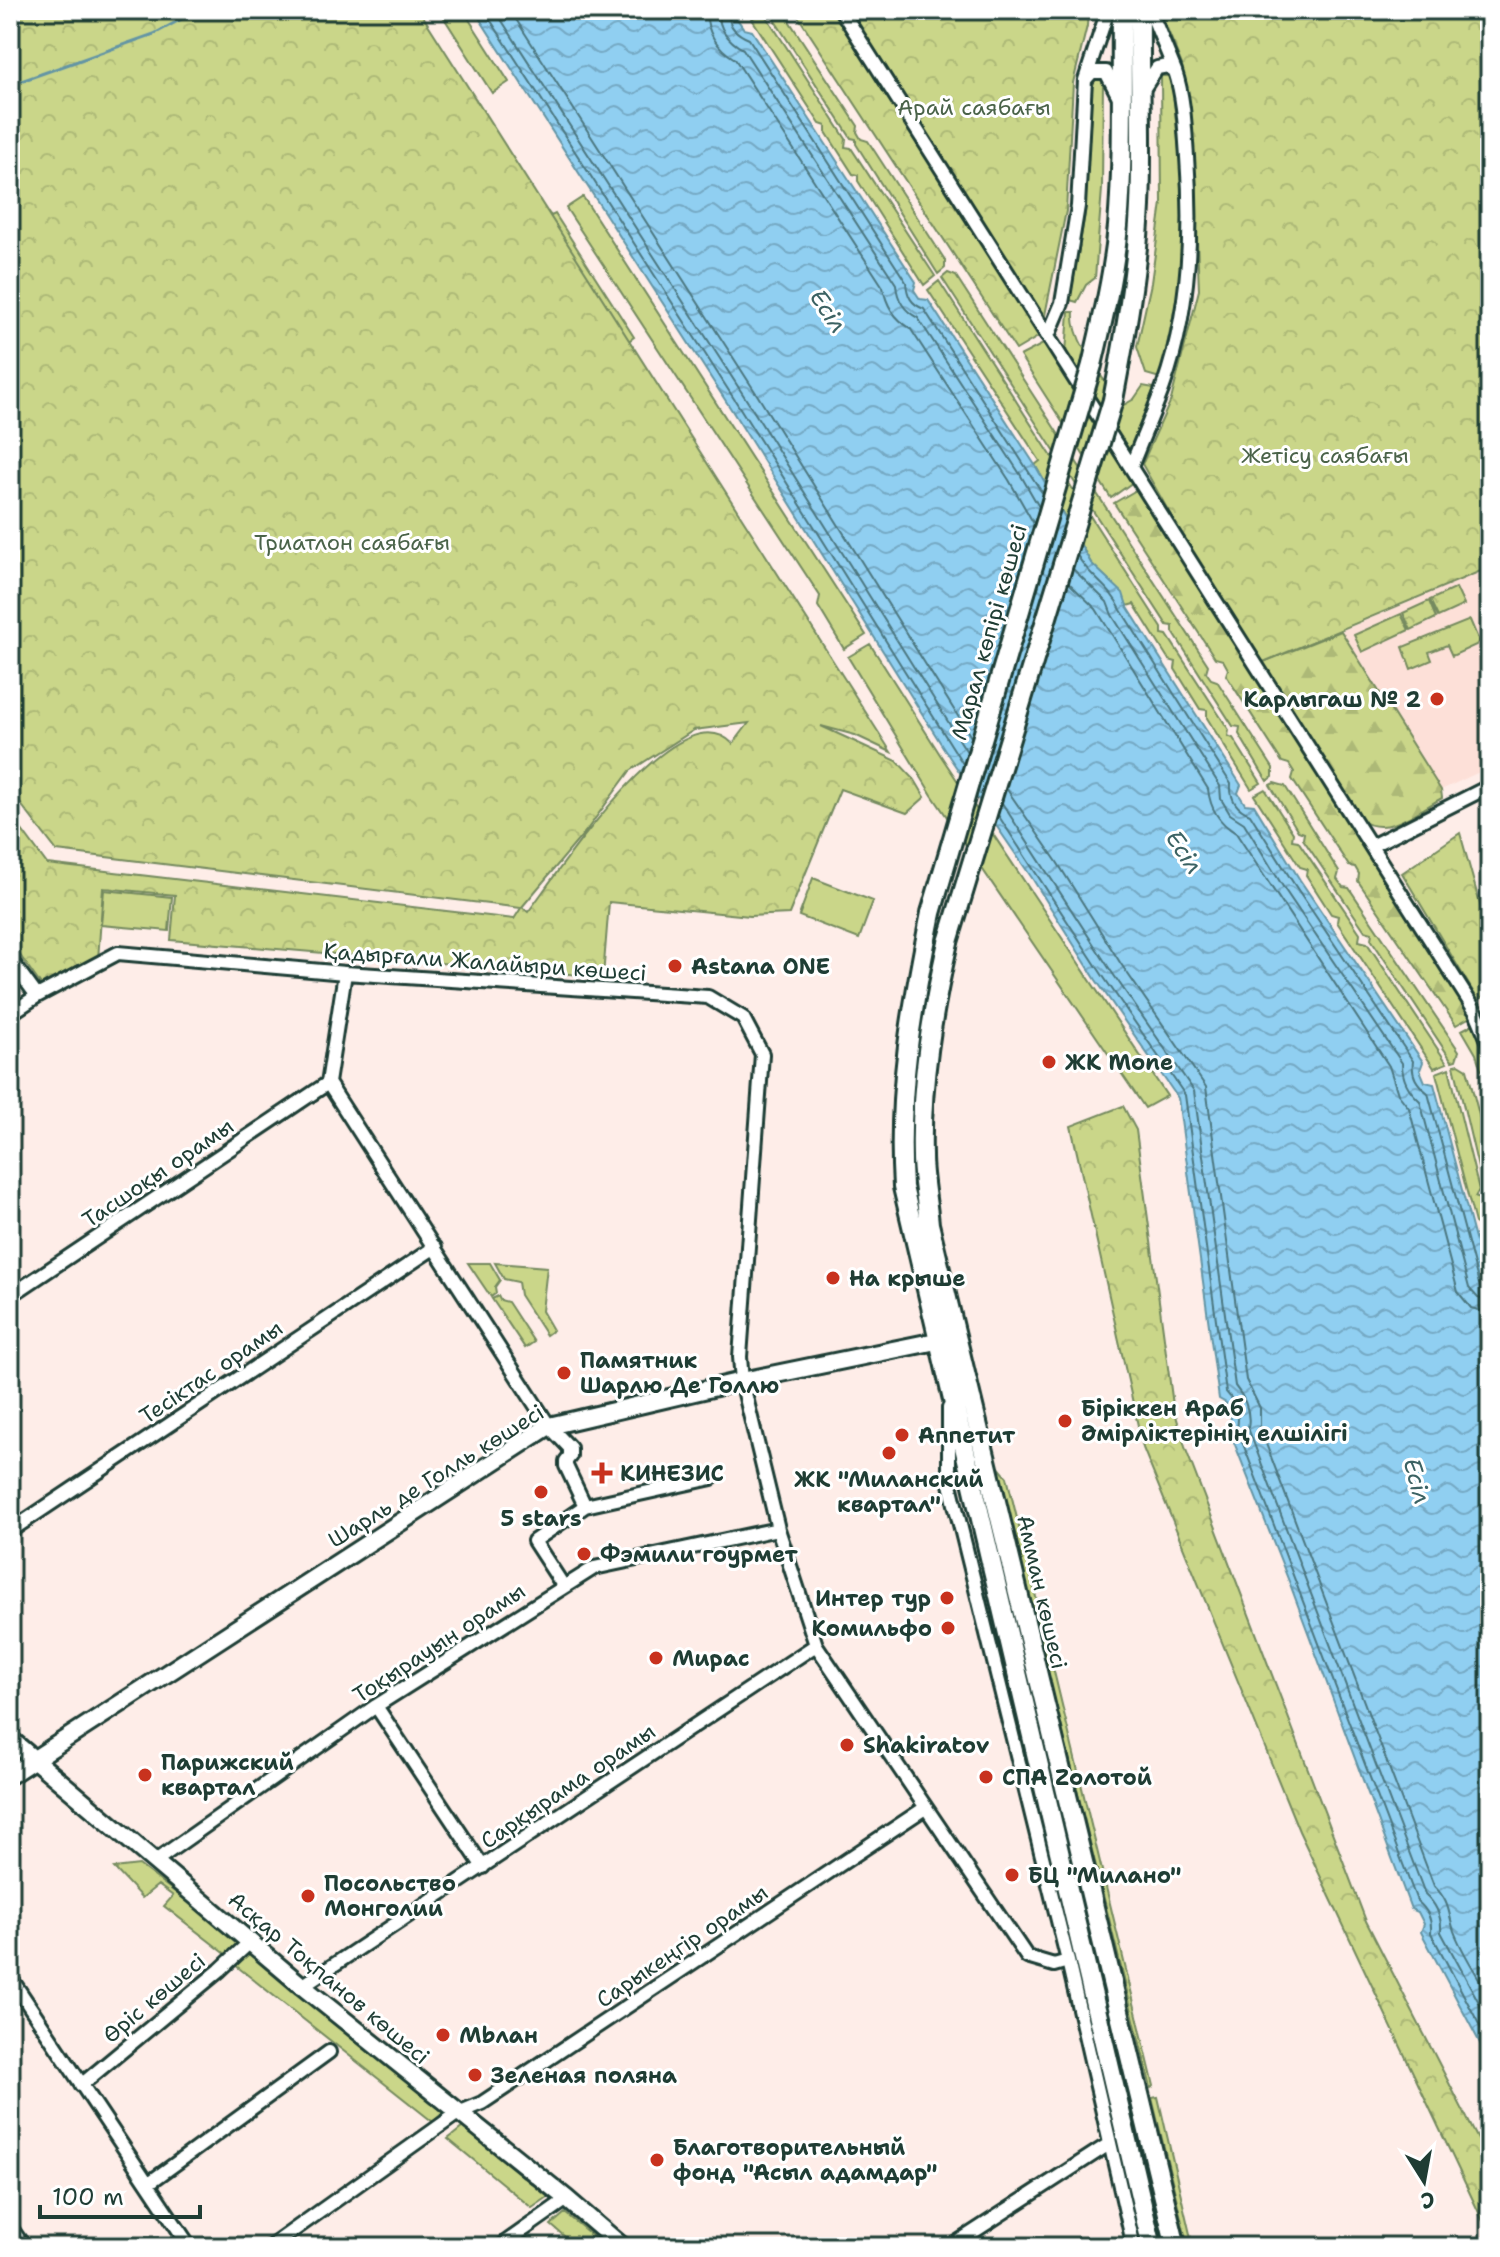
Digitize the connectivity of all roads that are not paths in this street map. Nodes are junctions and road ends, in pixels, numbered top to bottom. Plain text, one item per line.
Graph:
1 (841, 10) edge
2 (1108, 10) edge
3 (1122, 10) edge
4 (1140, 10) edge
5 (1150, 10) edge
6 (1175, 71) junction
7 (1085, 80) junction
8 (1141, 94) junction
9 (1121, 102) junction
10 (1048, 336) junction
11 (1131, 467) junction
12 (1490, 786) edge
13 (1371, 846) junction
14 (931, 913) joint
15 (10, 959) edge
16 (345, 973) junction
17 (37, 996) junction
18 (1490, 1006) edge
19 (1476, 1012) junction
20 (10, 1014) edge
21 (1490, 1045) edge
22 (328, 1083) junction
23 (435, 1247) junction
24 (10, 1296) edge
25 (957, 1337) junction
26 (937, 1340) junction
27 (742, 1381) junction
28 (949, 1388) junction
29 (549, 1426) junction
30 (712, 1478) dead end
31 (585, 1506) junction
32 (778, 1529) junction
33 (10, 1531) edge
34 (564, 1587) junction
35 (816, 1645) junction
36 (376, 1706) junction
37 (10, 1739) edge
38 (33, 1759) junction
39 (10, 1775) edge
40 (925, 1808) junction
41 (154, 1862) junction
42 (483, 1867) junction
43 (251, 1941) junction
44 (1068, 1961) junction
45 (10, 1977) edge
46 (302, 1986) junction
47 (329, 2052) dead end
48 (81, 2085) junction
49 (458, 2113) junction
50 (1109, 2144) junction
51 (149, 2183) junction
52 (567, 2199) junction
53 (10, 2227) edge
54 (24, 2247) edge
55 (190, 2247) edge
56 (270, 2247) edge
57 (499, 2247) edge
58 (623, 2247) edge
59 (950, 2247) edge
60 (1134, 2247) edge
61 (1152, 2247) edge
62 (1176, 2247) edge

1 - 10 street
2 - 7 street
3 - 9 main road, Марал көпірі көшесі
4 - 8 main road
5 - 6 street
6 - 8 street
6 - 11 street
7 - 9 street
7 - 10 street
8 - 25 main road, Амман көшесі, bridge
9 - 14 main road, Марал көпірі көшесі, bridge
10 - 11 street
11 - 13 street
12 - 13 street
13 - 19 street
14 - 26 main road, Амман көшесі
15 - 17 street
16 - 17 street, Қадырғали Жалайыри көшесі
16 - 22 street
16 - 27 street, Қадырғали Жалайыри көшесі
17 - 20 street, Қадырғали Жалайыри көшесі
18 - 19 street
19 - 21 street
22 - 23 street
22 - 24 street, Тасшоқы орамы
23 - 29 street
23 - 33 street, Тесіктас орамы
25 - 26 street, Шарль де Голль көшесі
25 - 62 main road, Амман көшесі
26 - 27 street, Шарль де Голль көшесі
26 - 28 main road, Амман көшесі
27 - 29 street, Шарль де Голль көшесі
27 - 32 street, Қадырғали Жалайыри көшесі
28 - 44 street, Амман көшесі
28 - 61 main road, Амман көшесі
29 - 31 street
29 - 38 street, Шарль де Голль көшесі
30 - 31 street
31 - 34 street
32 - 34 street, Тоқырауын орамы
32 - 35 street, Қадырғали Жалайыри көшесі
34 - 36 street, Тоқырауын орамы
35 - 40 street, Қадырғали Жалайыри көшесі
35 - 42 street, Сарқырама орамы
36 - 41 street, Тоқырауын орамы
36 - 42 street
37 - 38 street, Асқар Тоқпанов көшесі
38 - 39 street, Шарль де Голль көшесі
38 - 41 street, Асқар Тоқпанов көшесі
40 - 44 street, Қадырғали Жалайыри көшесі
40 - 49 street, Сарыкеңгір орамы
41 - 43 street, Асқар Тоқпанов көшесі
42 - 46 street, Сарқырама орамы
43 - 46 street, Асқар Тоқпанов көшесі
43 - 48 street, Өріс көшесі
44 - 50 street, Амман көшесі
45 - 48 street
46 - 49 street, Асқар Тоқпанов көшесі
47 - 51 street
48 - 51 street
49 - 52 street, Асқар Тоқпанов көшесі
49 - 56 street, Сарыкеңгір орамы
50 - 59 street
50 - 60 street, Амман көшесі
51 - 55 street
52 - 57 street
52 - 58 street, Асқар Тоқпанов көшесі
53 - 54 street

